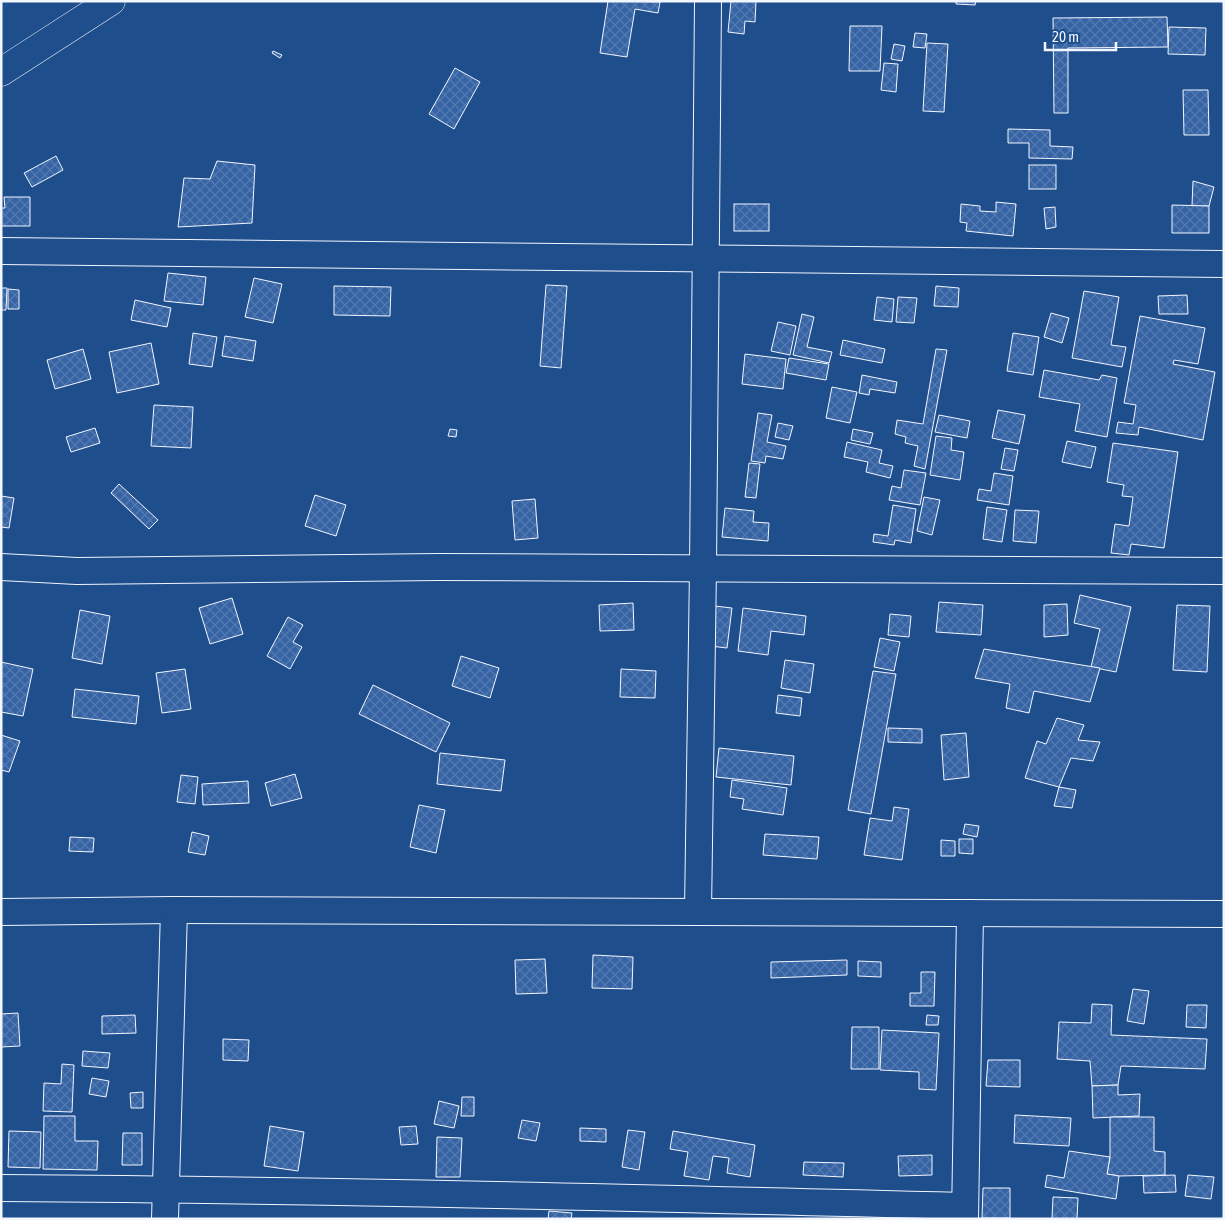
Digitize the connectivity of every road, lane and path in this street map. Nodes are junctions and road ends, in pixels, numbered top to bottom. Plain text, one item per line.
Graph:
1 (110, 1) edge
2 (708, 1) edge
3 (1, 72) edge
4 (1, 251) edge
5 (705, 260) junction
6 (1224, 264) edge
7 (1, 567) edge
8 (703, 568) junction
9 (1224, 571) edge
10 (174, 910) junction
11 (1, 912) edge
12 (698, 912) junction
13 (970, 913) junction
14 (1224, 914) edge
15 (1, 1188) edge
16 (165, 1189) junction
17 (965, 1212) edge
18 (165, 1219) edge

1 - 3 highway
2 - 5 street
4 - 5 street
5 - 6 street
5 - 8 street
7 - 8 street
8 - 9 street
8 - 12 street
10 - 11 street
10 - 12 street
10 - 16 street
12 - 13 street
13 - 14 street
13 - 17 street
15 - 16 street
16 - 17 street
16 - 18 street

